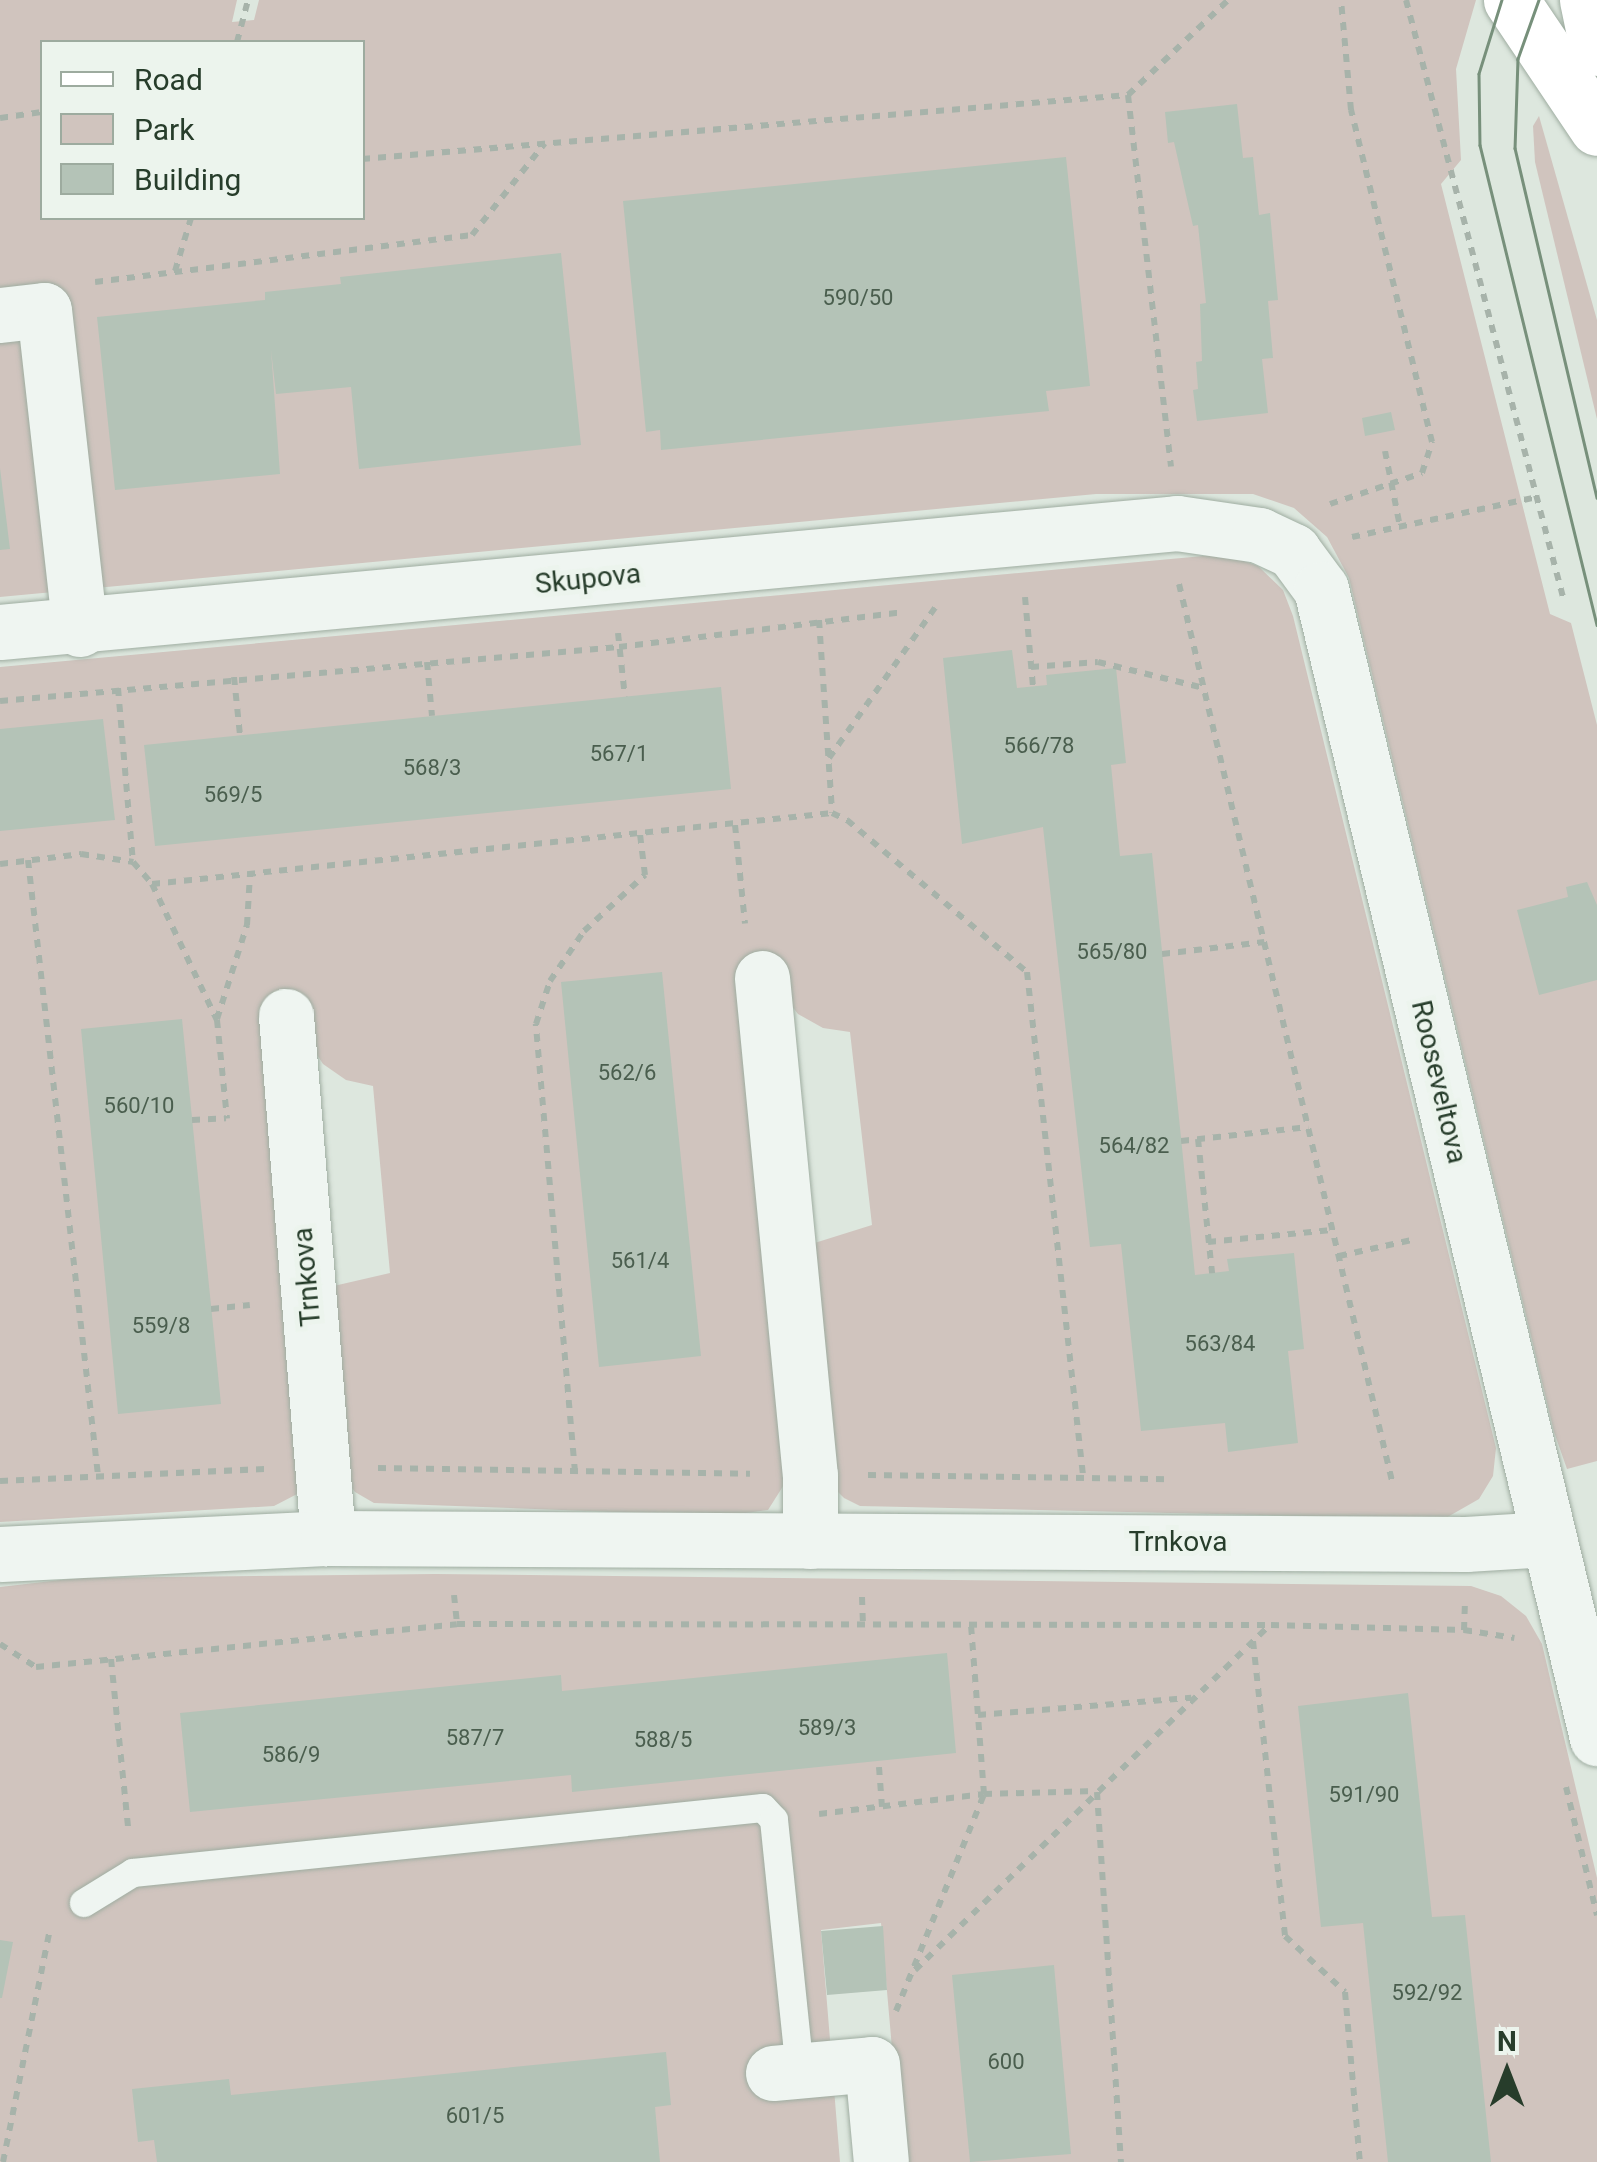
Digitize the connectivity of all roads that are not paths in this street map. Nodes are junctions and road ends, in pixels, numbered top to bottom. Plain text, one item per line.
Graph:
1 (1510, 0) edge
2 (1587, 0) edge
3 (1597, 48) edge
4 (1597, 128) edge
5 (22, 312) edge
6 (1317, 545) joint
7 (80, 629) junction
8 (0, 632) edge
9 (762, 978) road end
10 (286, 1016) dead end
11 (328, 1538) junction
12 (1546, 1538) junction
13 (810, 1540) junction
14 (0, 1554) edge
15 (1580, 1755) edge
16 (84, 1903) road end
17 (786, 2072) joint
18 (882, 2162) edge

1 - 4 main road
2 - 3 main road
5 - 7 street
6 - 7 street, Skupova
6 - 12 street, Rooseveltova
7 - 8 street, Skupova
9 - 13 street
10 - 11 street, Trnkova
11 - 13 street, Trnkova
11 - 14 street, Trnkova
12 - 13 street, Trnkova
12 - 15 street, Rooseveltova
16 - 17 lane
17 - 18 street

